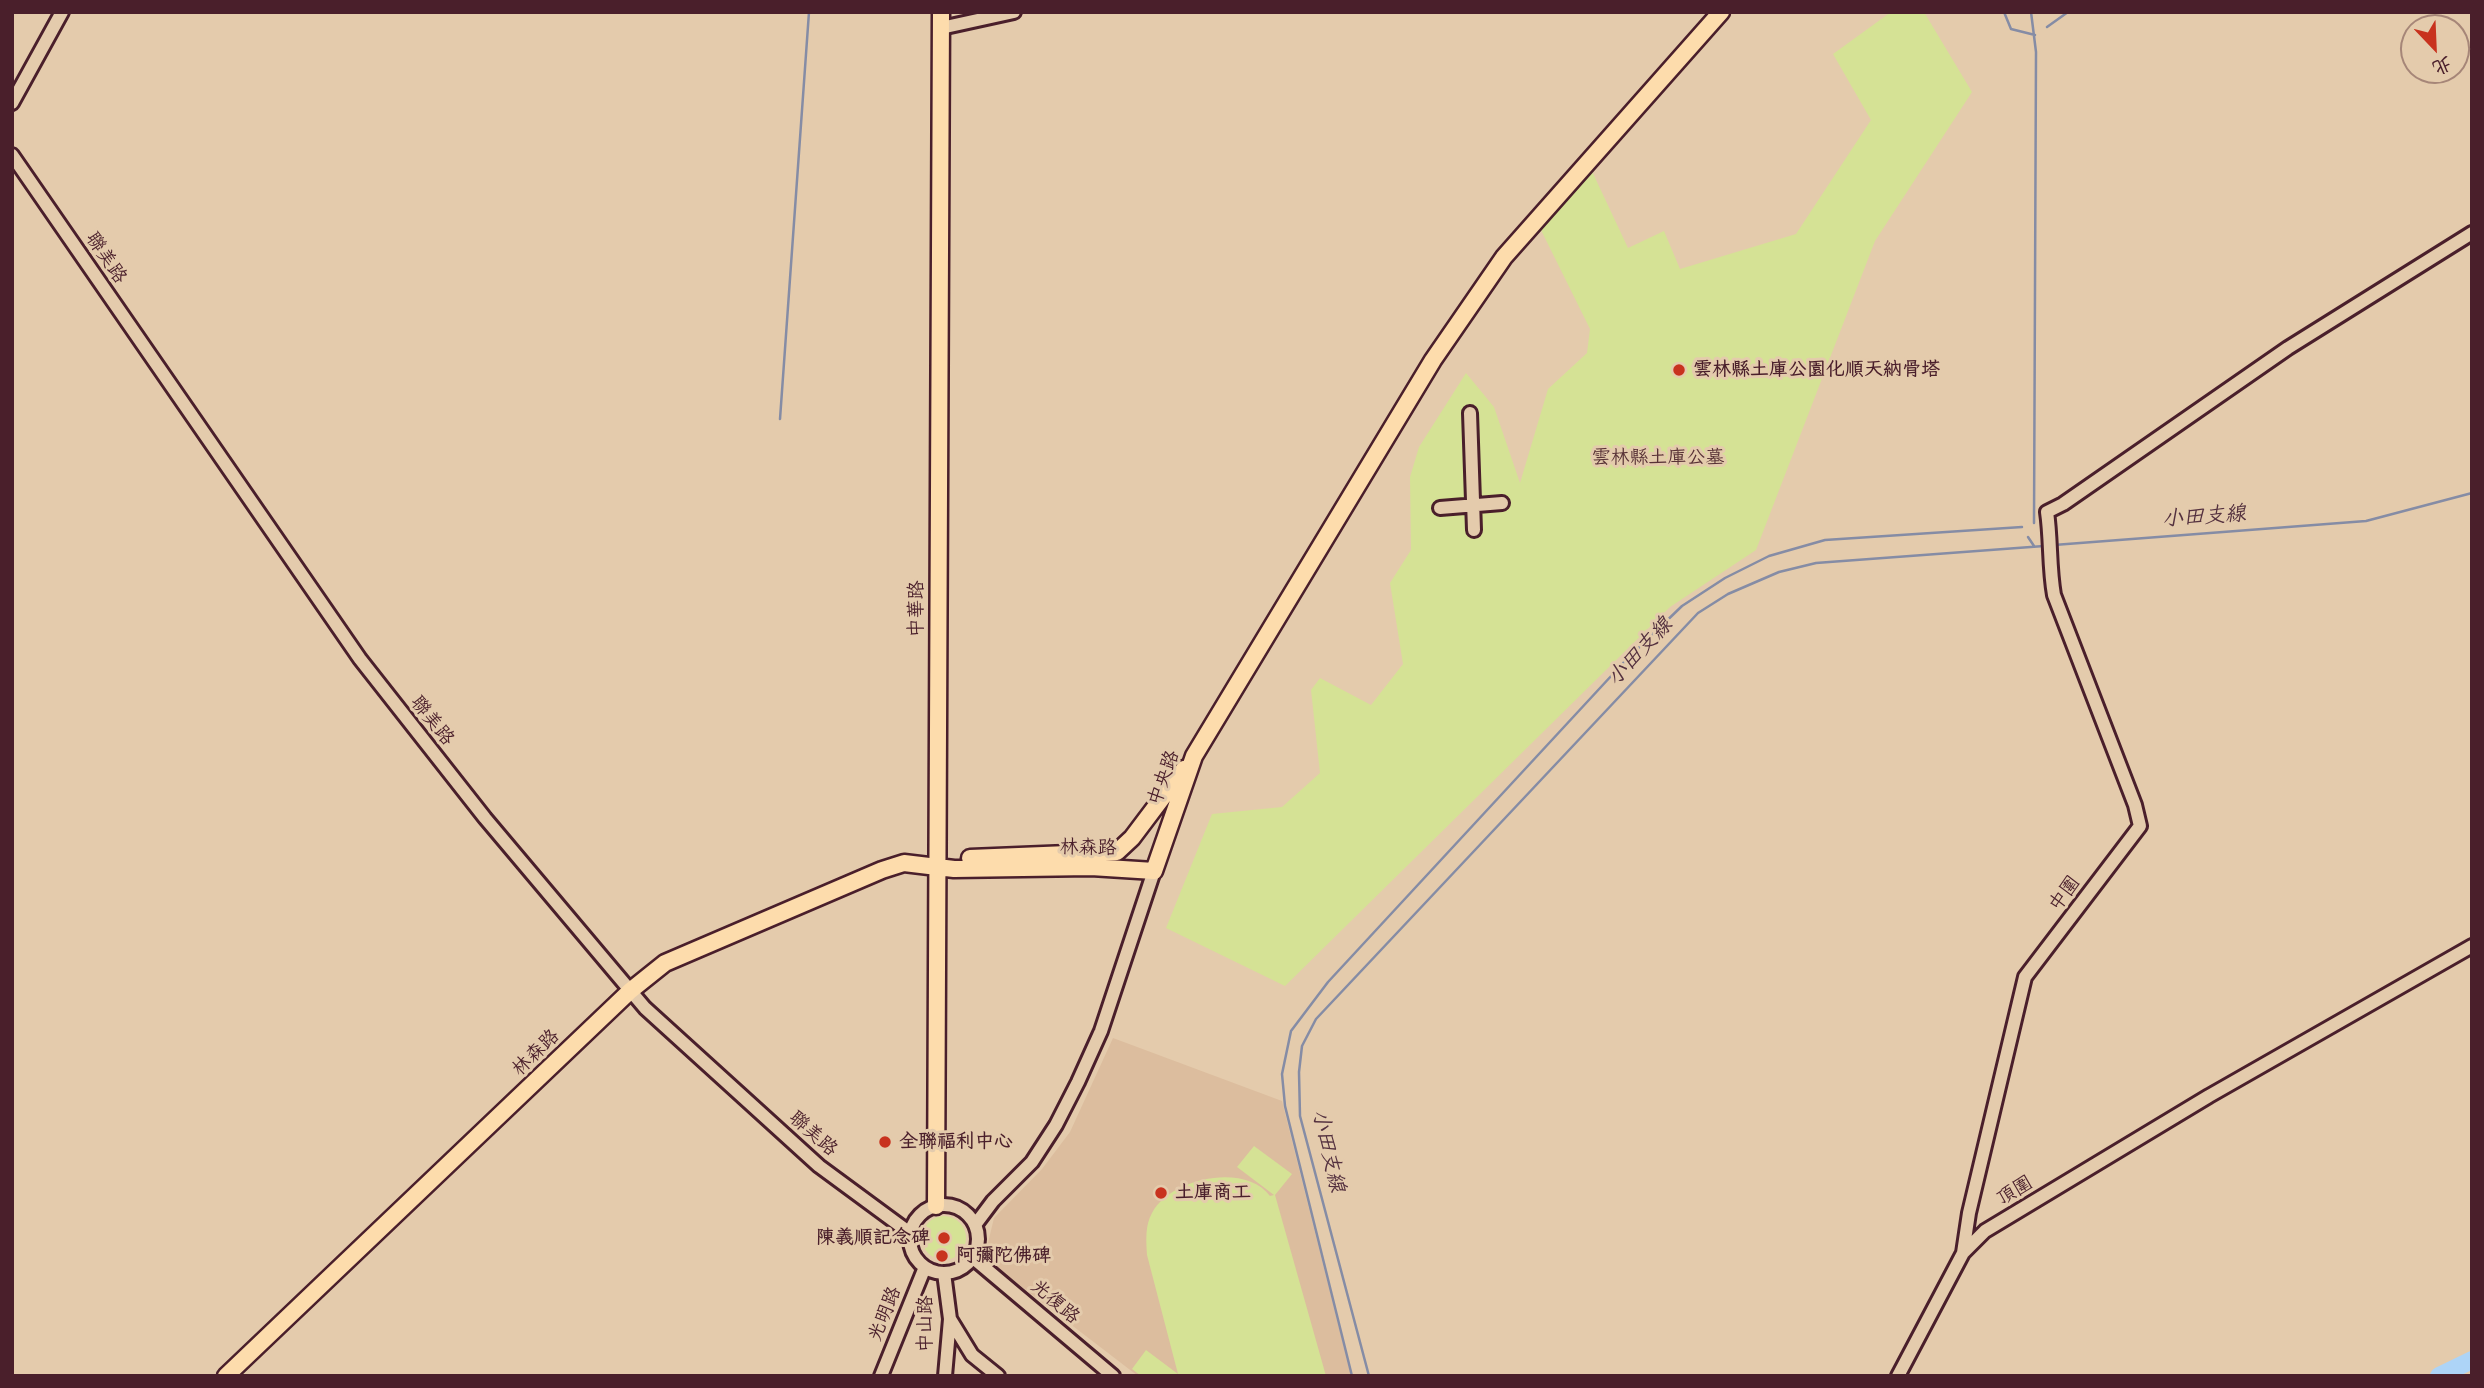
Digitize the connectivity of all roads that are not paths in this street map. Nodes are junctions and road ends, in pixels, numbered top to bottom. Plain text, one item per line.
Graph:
1 (61, 12) edge
2 (1014, 12) edge
3 (1721, 12) edge
4 (941, 20) edge
5 (12, 103) edge
6 (12, 155) edge
7 (2472, 233) edge
8 (1470, 413) dead end
9 (1502, 503) dead end
10 (1474, 505) junction
11 (1440, 508) dead end
12 (1475, 530) dead end
13 (1194, 756) junction
14 (937, 865) junction
15 (1154, 871) junction
16 (2472, 946) edge
17 (630, 990) junction
18 (936, 1206) junction
19 (975, 1225) junction
20 (910, 1233) junction
21 (1963, 1253) junction
22 (972, 1257) junction
23 (925, 1267) junction
24 (944, 1273) junction
25 (950, 1319) junction
26 (1110, 1375) edge
27 (226, 1376) edge
28 (881, 1376) edge
29 (945, 1376) edge
30 (998, 1376) edge
31 (1898, 1376) edge

1 - 5 street
2 - 4 street
3 - 13 main road, 中央路
4 - 14 main road, 中華路
6 - 17 street, 聯美路
7 - 21 street, 中圍
8 - 10 street
9 - 10 street
10 - 11 street
10 - 12 street
13 - 14 main road, 林森路
13 - 15 main road, 中央路
14 - 15 main road, 林森路
14 - 17 main road, 林森路
14 - 18 main road, 中華路
15 - 19 street, 中央路
16 - 21 street, 頂圍
17 - 20 street, 聯美路
17 - 27 main road, 林森路
18 - 19 street
18 - 20 street
19 - 22 street
20 - 23 street
21 - 31 street, 頂圍
22 - 24 street
22 - 26 street, 光復路
23 - 24 street
23 - 28 street, 光明路
24 - 25 street, 中山路
25 - 29 street, 中山路
25 - 30 street

